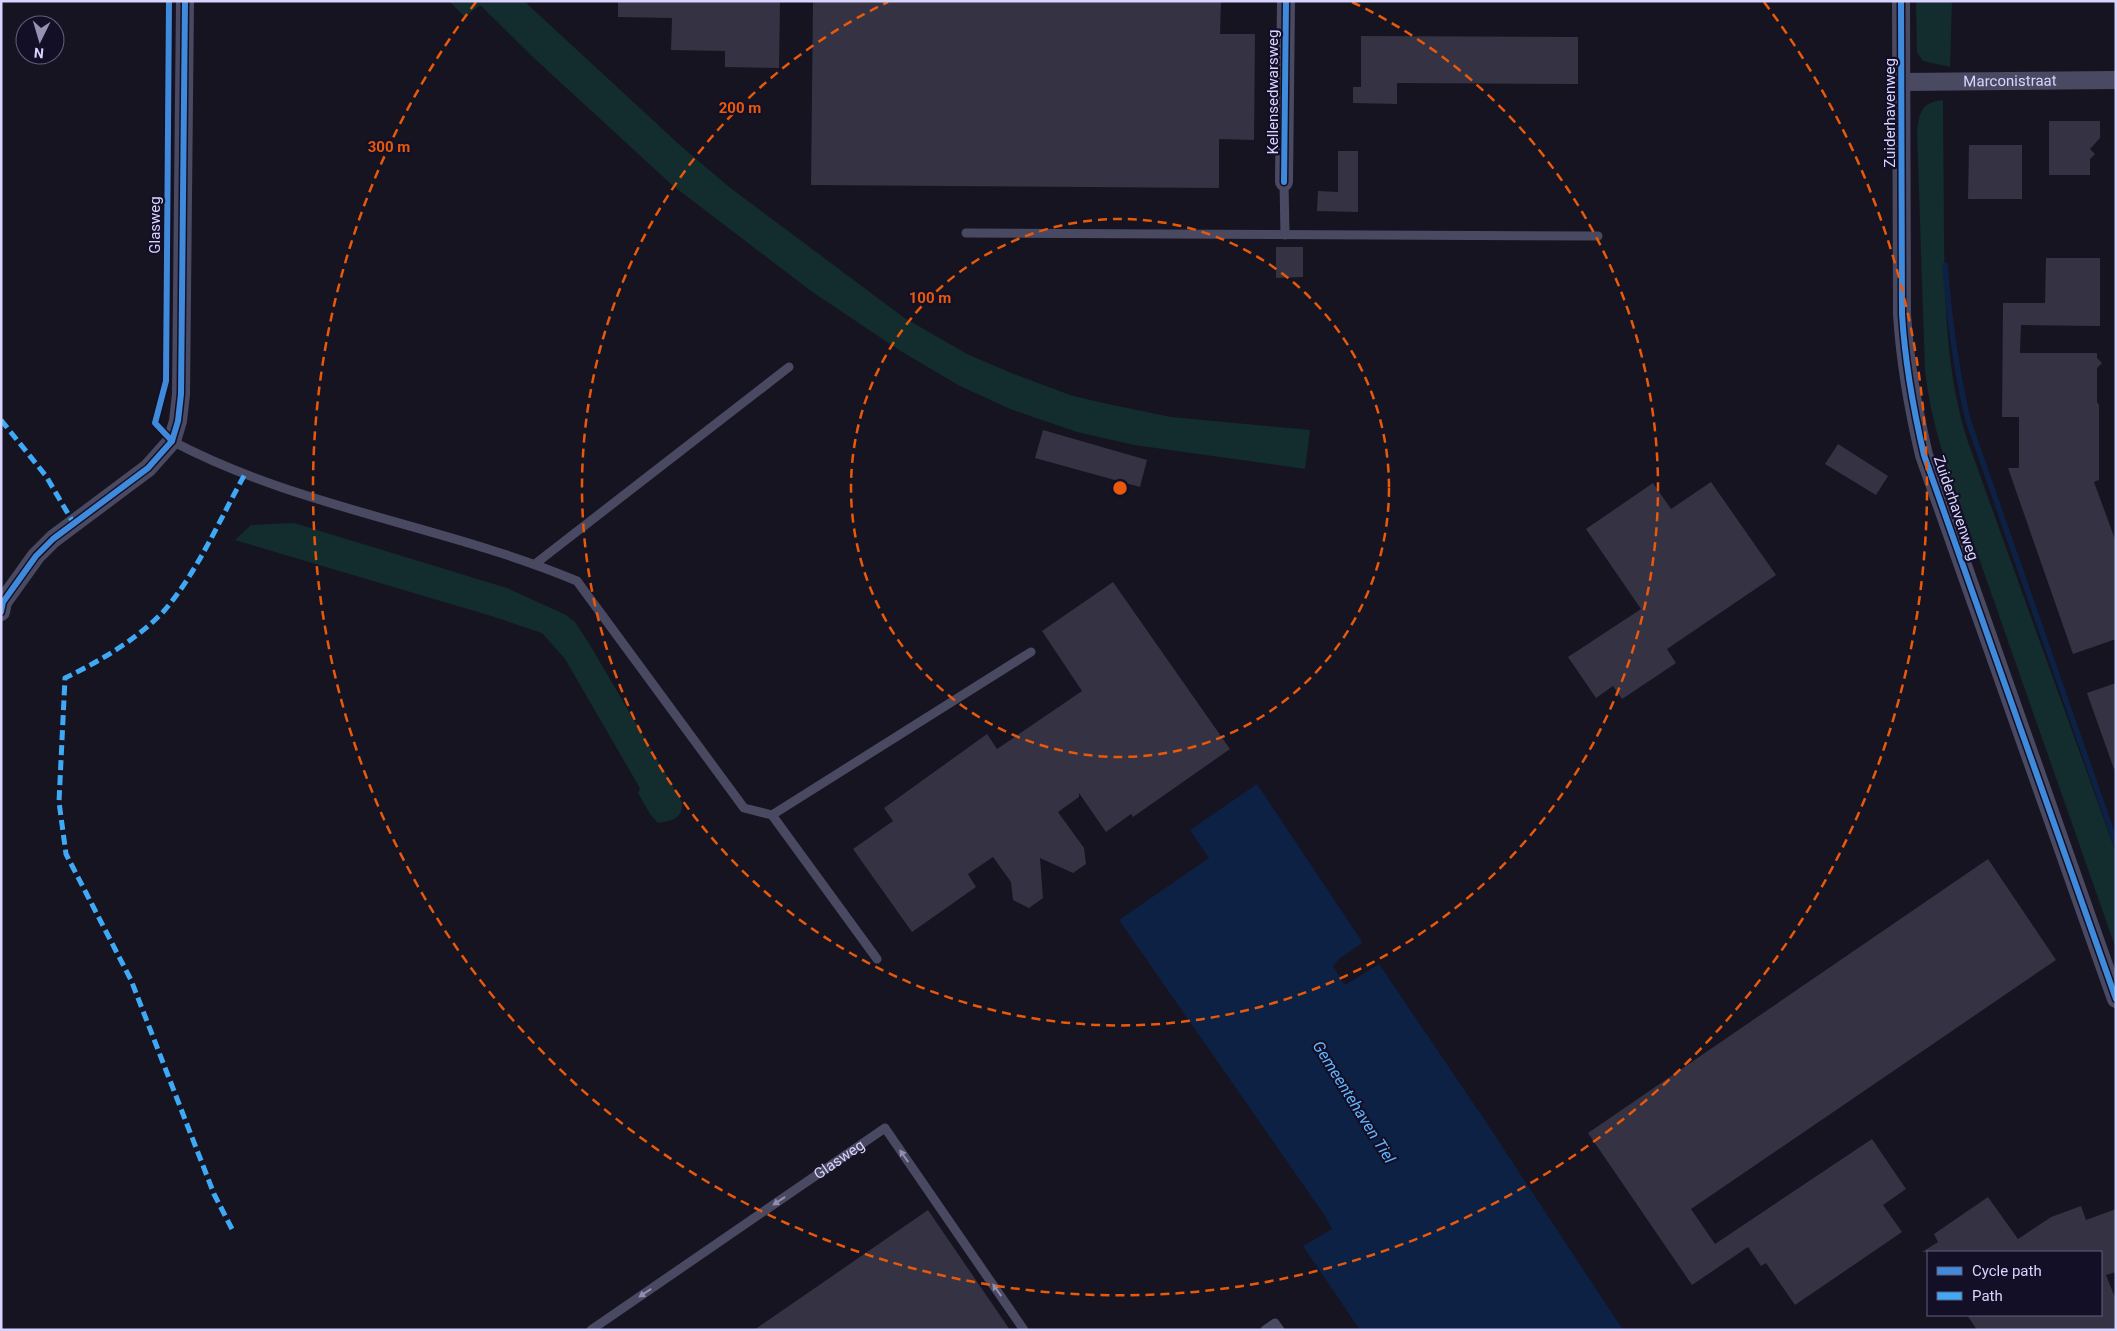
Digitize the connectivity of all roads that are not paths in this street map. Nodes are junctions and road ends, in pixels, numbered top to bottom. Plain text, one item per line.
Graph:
1 (185, 1) edge
2 (1286, 1) edge
3 (1901, 1) edge
4 (2116, 80) edge
5 (1902, 82) junction
6 (1284, 182) joint
7 (966, 233) dead end
8 (1284, 235) junction
9 (1598, 236) dead end
10 (789, 367) dead end
11 (172, 441) junction
12 (535, 564) junction
13 (1, 612) edge
14 (1031, 652) dead end
15 (772, 816) junction
16 (877, 959) dead end
17 (2116, 999) edge
18 (591, 1330) edge
19 (1024, 1330) edge
20 (1265, 1330) edge
21 (1280, 1330) edge

1 - 11 street, Glasweg
2 - 6 street, Kellensedwarsweg
3 - 5 street, Zuiderhavenweg
4 - 5 street, Marconistraat
5 - 17 street, Zuiderhavenweg
6 - 8 lane
7 - 8 lane
8 - 9 lane
10 - 12 lane
11 - 12 lane
11 - 13 street, Glasweg
12 - 15 lane
14 - 15 lane
15 - 16 lane
19 -> 18 lane, Glasweg
20 - 21 lane

